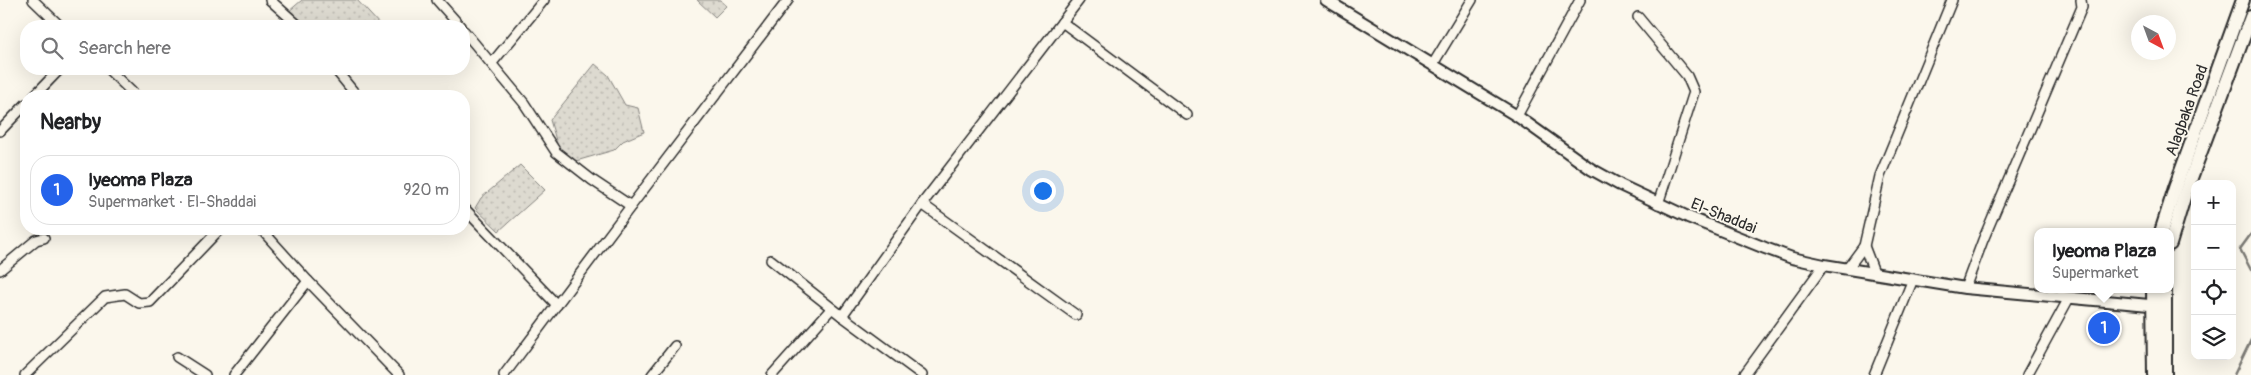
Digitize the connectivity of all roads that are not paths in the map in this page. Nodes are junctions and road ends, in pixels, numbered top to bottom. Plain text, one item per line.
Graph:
1 (33, 0) edge
2 (270, 0) edge
3 (437, 0) edge
4 (544, 0) edge
5 (788, 0) edge
6 (1079, 0) edge
7 (1326, 0) edge
8 (1472, 0) edge
9 (1580, 0) edge
10 (1952, 0) edge
11 (2081, 0) edge
12 (2243, 0) edge
13 (1638, 17) dead end
14 (2251, 17) edge
15 (54, 20) edge
16 (292, 20) edge
17 (455, 20) edge
18 (1062, 22) junction
19 (470, 38) edge
20 (2225, 50) junction
21 (2238, 55) junction
22 (492, 63) junction
23 (1434, 64) junction
24 (54, 75) edge
25 (114, 75) edge
26 (340, 75) edge
27 (40, 90) edge
28 (130, 90) edge
29 (352, 90) edge
30 (20, 110) edge
31 (1188, 115) dead end
32 (1517, 116) junction
33 (0, 132) edge
34 (922, 204) junction
35 (1658, 204) junction
36 (631, 206) junction
37 (470, 214) edge
38 (2162, 228) edge
39 (2174, 231) edge
40 (214, 235) edge
41 (267, 235) edge
42 (44, 238) dead end
43 (1864, 246) junction
44 (771, 260) dead end
45 (1824, 265) junction
46 (1847, 269) junction
47 (0, 270) edge
48 (1874, 272) junction
49 (1913, 279) junction
50 (308, 281) junction
51 (1965, 288) junction
52 (2154, 293) edge
53 (2163, 293) edge
54 (2069, 298) junction
55 (556, 305) junction
56 (2158, 306) junction
57 (831, 309) junction
58 (1076, 315) dead end
59 (842, 316) junction
60 (675, 346) dead end
61 (177, 357) dead end
62 (25, 375) edge
63 (205, 375) edge
64 (234, 375) edge
65 (399, 375) edge
66 (504, 375) edge
67 (652, 375) edge
68 (772, 375) edge
69 (922, 375) edge
70 (1744, 375) edge
71 (1874, 375) edge
72 (2028, 375) edge
73 (2154, 375) edge
74 (2165, 375) edge

1 - 15 street
2 - 16 street
3 - 17 street
4 - 22 street
5 - 36 street
6 - 18 street
7 - 23 street, El-Shaddai
8 - 23 street
9 - 32 street
10 - 43 street
11 - 51 street
12 - 20 main road, Alagbaka Road
13 - 35 street
14 - 21 main road, Alagbaka Road
18 - 31 street
18 - 34 street
19 - 22 street
20 - 21 main road
20 - 38 main road, Alagbaka Road
21 - 39 main road, Alagbaka Road
22 - 36 street
23 - 32 street, El-Shaddai
24 - 27 street
25 - 28 street
26 - 29 street
30 - 33 street
32 - 35 street, El-Shaddai
34 - 58 street
34 - 59 street
35 - 45 street, El-Shaddai
36 - 55 street
37 - 55 street
40 - 62 street
41 - 50 street
42 - 47 street
43 - 46 street
43 - 48 street
44 - 57 street
45 - 46 street, El-Shaddai
45 - 70 street
46 - 48 street, El-Shaddai
48 - 49 street, El-Shaddai
49 - 51 street, El-Shaddai
49 - 71 street
50 - 64 street
50 - 65 street
51 - 54 street, El-Shaddai
52 - 56 main road
53 - 56 main road
54 - 56 street, El-Shaddai
54 - 72 street
55 - 66 street
56 - 73 main road
56 - 74 main road
57 - 59 street
57 - 68 street
59 - 69 street
60 - 67 street
61 - 63 street

